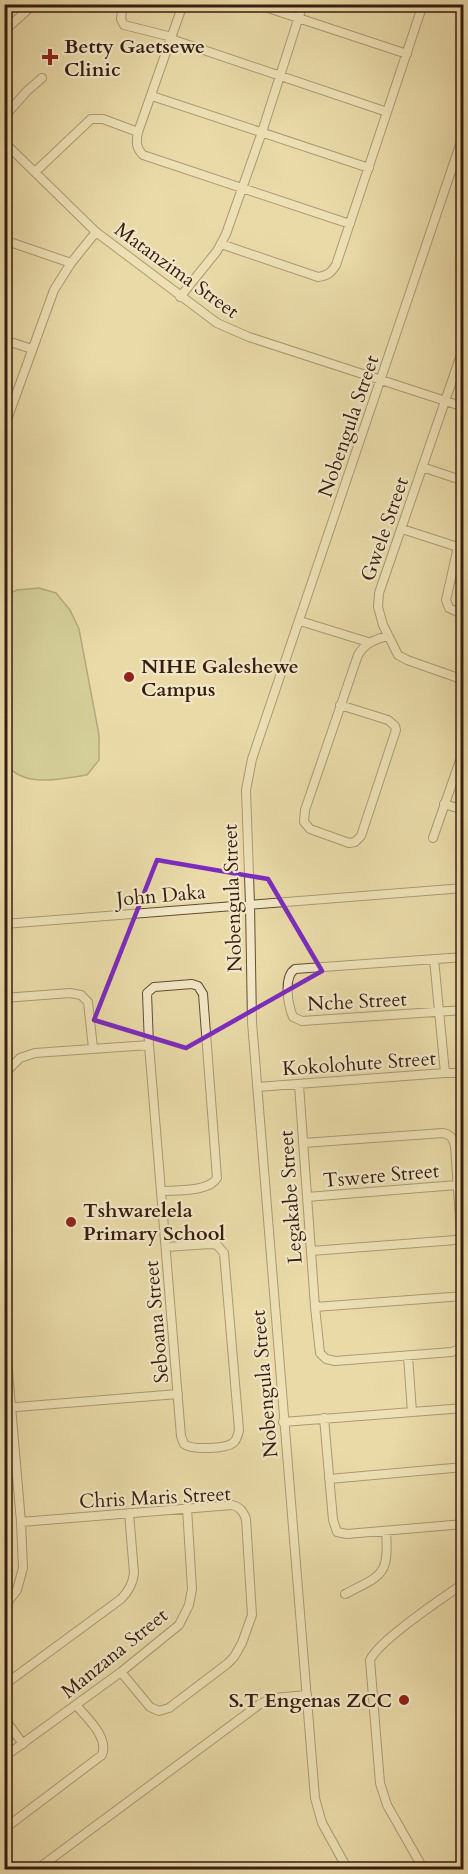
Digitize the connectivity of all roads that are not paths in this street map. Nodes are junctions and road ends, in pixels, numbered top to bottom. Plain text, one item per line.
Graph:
1 (33, 4) edge
2 (123, 4) edge
3 (183, 4) edge
4 (256, 4) edge
5 (303, 4) edge
6 (423, 4) edge
7 (298, 19) junction
8 (4, 31) edge
9 (172, 38) junction
10 (407, 54) junction
11 (280, 76) junction
12 (42, 78) dead end
13 (152, 96) junction
14 (387, 112) junction
15 (4, 117) edge
16 (138, 132) junction
17 (262, 132) junction
18 (464, 133) edge
19 (4, 142) edge
20 (460, 158) edge
21 (369, 168) junction
22 (35, 172) junction
23 (242, 187) junction
24 (350, 224) junction
25 (96, 232) junction
26 (4, 240) edge
27 (221, 244) junction
28 (70, 263) junction
29 (180, 297) junction
30 (4, 340) edge
31 (464, 346) edge
32 (32, 349) junction
33 (381, 380) junction
34 (444, 401) junction
35 (464, 407) edge
36 (4, 428) edge
37 (422, 468) junction
38 (464, 481) edge
39 (402, 529) junction
40 (461, 548) edge
41 (464, 615) edge
42 (300, 621) junction
43 (387, 636) junction
44 (368, 642) junction
45 (464, 680) edge
46 (340, 705) junction
47 (464, 749) edge
48 (444, 804) junction
49 (464, 810) edge
50 (433, 838) dead end
51 (464, 888) edge
52 (250, 904) junction
53 (4, 924) edge
54 (464, 957) edge
55 (434, 959) junction
56 (4, 998) edge
57 (464, 1010) edge
58 (439, 1012) junction
59 (149, 1045) junction
60 (93, 1048) junction
61 (445, 1073) junction
62 (4, 1074) edge
63 (464, 1075) edge
64 (299, 1085) junction
65 (257, 1087) junction
66 (303, 1143) junction
67 (457, 1185) junction
68 (162, 1191) junction
69 (307, 1197) junction
70 (166, 1246) junction
71 (310, 1251) junction
72 (464, 1296) edge
73 (315, 1306) junction
74 (4, 1326) edge
75 (464, 1347) edge
76 (408, 1356) junction
77 (178, 1394) junction
78 (8, 1407) edge
79 (464, 1408) edge
80 (412, 1412) junction
81 (324, 1418) junction
82 (284, 1422) junction
83 (464, 1467) edge
84 (329, 1479) junction
85 (187, 1508) junction
86 (129, 1513) junction
87 (21, 1522) junction
88 (464, 1524) edge
89 (386, 1531) junction
90 (464, 1583) edge
91 (345, 1594) dead end
92 (4, 1607) edge
93 (121, 1672) junction
94 (4, 1685) edge
95 (307, 1695) junction
96 (76, 1705) junction
97 (4, 1718) edge
98 (23, 1744) junction
99 (4, 1757) edge
100 (4, 1829) edge
101 (464, 1863) edge
102 (37, 1869) edge
103 (348, 1869) edge
104 (424, 1869) edge
105 (452, 1869) edge

1 - 8 street
2 - 9 street
3 - 9 street
4 - 7 street
5 - 7 street
6 - 10 street
7 - 10 street
7 - 11 street
9 - 11 street
9 - 13 street
10 - 14 street
11 - 14 street
11 - 17 street
12 - 15 street
13 - 16 street
13 - 17 street
14 - 21 street
16 - 22 street
16 - 23 street
17 - 21 street
17 - 23 street
18 - 20 street, Nobengula Street
19 - 22 street, Matanzima Street
20 - 33 street, Nobengula Street
21 - 24 street
22 - 25 street, Matanzima Street
23 - 24 street
23 - 27 street
24 - 27 street
25 - 28 street
25 - 29 street, Matanzima Street
26 - 28 street
27 - 29 street
28 - 32 street
29 - 33 street, Matanzima Street
30 - 32 street
31 - 34 street, Gwele Street
32 - 36 street
33 - 34 street, Matanzima Street
33 - 42 street, Nobengula Street
34 - 35 street, Matanzima Street
34 - 37 street, Gwele Street
37 - 38 street
37 - 39 street, Gwele Street
39 - 40 street
39 - 43 street, Gwele Street
40 - 41 street
42 - 44 street
42 - 52 street, Nobengula Street
43 - 44 street
43 - 45 street, Gwele Street
44 - 46 street
46 - 46 street
47 - 48 street
48 - 49 street
48 - 50 street
51 - 52 street, John Daka
52 - 53 street, John Daka
52 - 65 street, Nobengula Street
54 - 55 street, Nche Street
55 - 58 street
55 - 58 street, Nche Street
56 - 60 street
57 - 58 street, Nche Street
58 - 61 street
59 - 60 street
59 - 68 street, Seboana Street
59 - 68 street, Seboana Street
60 - 62 street
61 - 63 street, Kokolohute Street
61 - 64 street, Kokolohute Street
64 - 65 street, Kokolohute Street
64 - 66 street, Legakabe Street
65 - 82 street, Nobengula Street
66 - 67 street, Tswere Street
66 - 69 street, Legakabe Street
67 - 69 street, Tswere Street
67 - 71 street, Tswere Street
68 - 70 street, Seboana Street
69 - 71 street, Legakabe Street
70 - 77 street, Seboana Street
70 - 77 street
71 - 73 street, Legakabe Street
72 - 73 street
73 - 76 street, Legakabe Street
74 - 78 street
75 - 76 street, Legakabe Street
76 - 80 street
77 - 78 street, Seboana Street
78 - 87 street
79 - 80 street
80 - 81 street
81 - 82 street
81 - 84 street
82 - 95 street, Nobengula Street
83 - 84 street
84 - 89 street
85 - 86 street, Chris Maris Street
85 - 93 street, Manzana Street
85 - 93 street, Chris Maris Street
86 - 87 street, Chris Maris Street
86 - 94 street
87 - 92 street
88 - 89 street
89 - 91 street
90 - 104 street
93 - 96 street, Manzana Street
95 - 102 street
95 - 103 street, Nobengula Street
96 - 98 street, Manzana Street
96 - 100 street
97 - 98 street
98 - 99 street, Manzana Street
101 - 105 street

